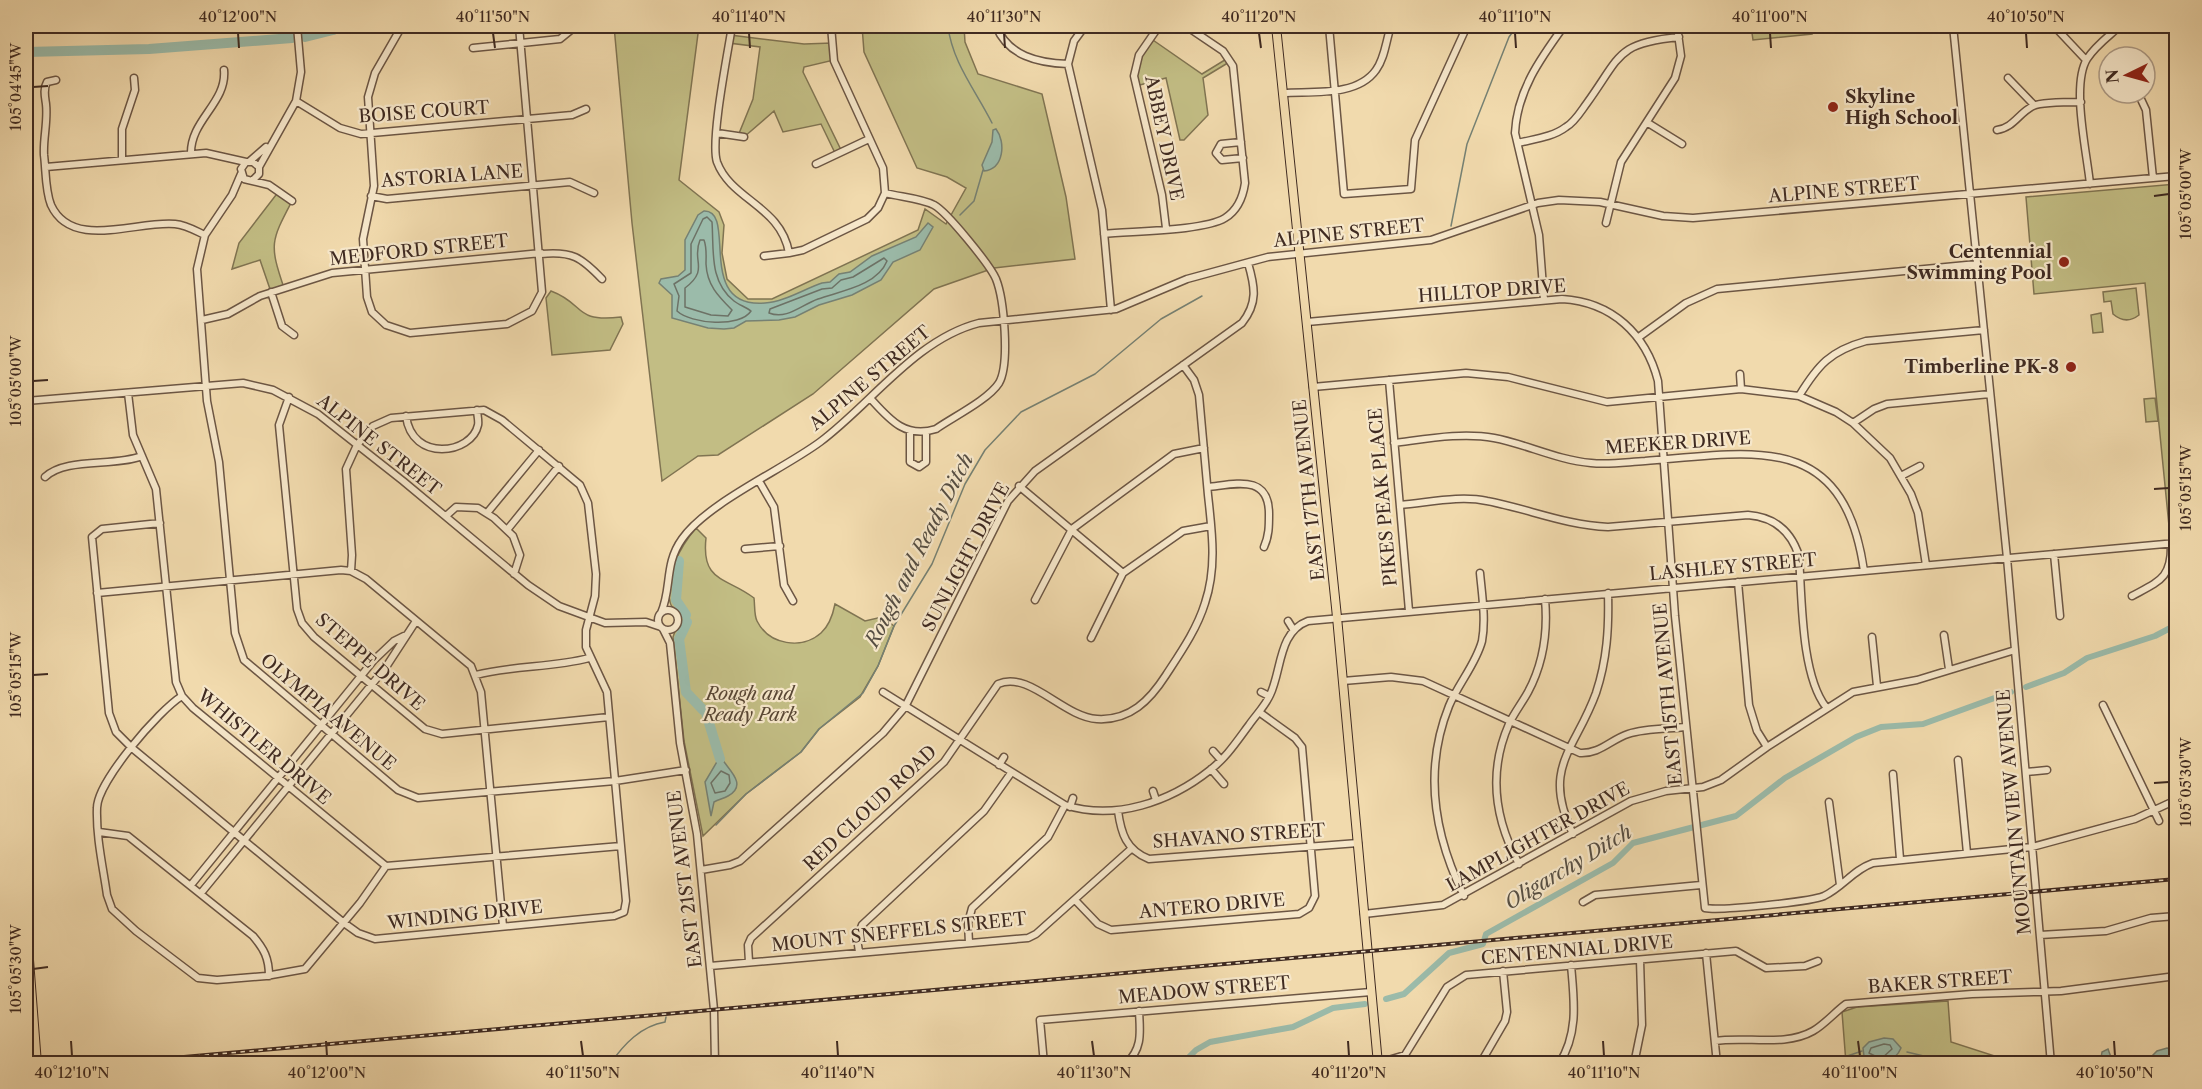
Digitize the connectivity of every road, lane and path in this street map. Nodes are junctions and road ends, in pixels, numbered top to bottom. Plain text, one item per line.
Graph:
1 (297, 26) edge
2 (402, 26) edge
3 (519, 26) edge
4 (576, 26) edge
5 (732, 26) edge
6 (831, 26) edge
7 (996, 26) edge
8 (1085, 26) edge
9 (1160, 26) edge
10 (1186, 26) edge
11 (1276, 26) edge
12 (1329, 26) edge
13 (1391, 26) edge
14 (1467, 26) edge
15 (1564, 26) edge
16 (1677, 26) edge
17 (1953, 26) edge
18 (2054, 26) edge
19 (2120, 26) edge
20 (1679, 37) junction
21 (520, 43) junction
22 (473, 48) dead end
23 (2086, 60) junction
24 (1068, 64) junction
25 (224, 70) dead end
26 (134, 78) dead end
27 (2008, 78) dead end
28 (56, 80) dead end
29 (1335, 90) junction
30 (1283, 93) junction
31 (296, 101) junction
32 (2081, 102) junction
33 (2034, 105) junction
34 (2144, 105) edge
35 (586, 109) dead end
36 (528, 118) junction
37 (1648, 123) junction
38 (1996, 130) dead end
39 (370, 133) junction
40 (717, 133) junction
41 (744, 137) dead end
42 (869, 139) junction
43 (1241, 142) junction
44 (270, 143) junction
45 (1518, 143) junction
46 (1682, 144) dead end
47 (191, 154) junction
48 (230, 158) junction
49 (1243, 158) junction
50 (122, 160) junction
51 (248, 162) junction
52 (816, 164) dead end
53 (45, 167) junction
54 (259, 169) junction
55 (241, 173) junction
56 (2176, 176) edge
57 (2153, 178) junction
58 (252, 180) junction
59 (2090, 184) junction
60 (269, 185) junction
61 (534, 185) junction
62 (594, 193) dead end
63 (885, 193) junction
64 (1970, 194) junction
65 (232, 195) junction
66 (372, 196) junction
67 (292, 201) dead end
68 (1532, 204) junction
69 (1610, 204) junction
70 (1606, 223) dead end
71 (1166, 228) junction
72 (1104, 234) junction
73 (205, 236) junction
74 (541, 253) junction
75 (1300, 253) junction
76 (789, 254) junction
77 (764, 256) dead end
78 (1248, 263) junction
79 (1977, 264) junction
80 (364, 270) junction
81 (602, 279) dead end
82 (271, 292) junction
83 (1544, 300) junction
84 (1111, 310) junction
85 (202, 320) junction
86 (1002, 320) junction
87 (1307, 322) junction
88 (1984, 330) junction
89 (294, 335) dead end
90 (1639, 337) junction
91 (1183, 365) junction
92 (1740, 374) dead end
93 (1389, 380) junction
94 (207, 386) junction
95 (1313, 387) junction
96 (1741, 389) junction
97 (128, 393) junction
98 (1990, 394) junction
99 (1659, 396) junction
100 (1799, 396) junction
101 (289, 397) junction
102 (870, 398) junction
103 (26, 401) edge
104 (477, 410) junction
105 (406, 417) junction
106 (1853, 423) junction
107 (910, 431) junction
108 (926, 432) junction
109 (1394, 442) junction
110 (357, 445) junction
111 (1204, 448) junction
112 (539, 450) junction
113 (142, 456) junction
114 (1663, 459) junction
115 (559, 466) junction
116 (1920, 466) dead end
117 (1901, 476) junction
118 (45, 477) dead end
119 (759, 481) junction
120 (1019, 486) junction
121 (1208, 487) junction
122 (1400, 505) junction
123 (487, 513) junction
124 (446, 516) junction
125 (1668, 522) junction
126 (160, 523) junction
127 (1211, 526) junction
128 (1071, 529) junction
129 (507, 530) junction
130 (2174, 543) edge
131 (780, 546) junction
132 (1264, 547) dead end
133 (745, 549) dead end
134 (2054, 554) junction
135 (2007, 558) junction
136 (1926, 565) junction
137 (1864, 570) junction
138 (351, 571) junction
139 (1123, 573) junction
140 (1480, 573) dead end
141 (294, 574) junction
142 (514, 574) junction
143 (1800, 576) junction
144 (231, 581) junction
145 (1738, 582) junction
146 (165, 587) junction
147 (1673, 588) junction
148 (97, 593) junction
149 (1608, 593) junction
150 (2132, 596) dead end
151 (666, 599) junction
152 (1545, 599) junction
153 (1035, 600) dead end
154 (794, 601) dead end
155 (1483, 604) junction
156 (672, 611) junction
157 (1409, 611) junction
158 (660, 614) junction
159 (2060, 616) dead end
160 (1337, 617) junction
161 (590, 620) junction
162 (416, 621) junction
163 (1288, 621) dead end
164 (645, 622) junction
165 (676, 626) junction
166 (662, 628) junction
167 (1293, 628) junction
168 (1944, 635) dead end
169 (404, 636) junction
170 (1872, 637) dead end
171 (1091, 638) dead end
172 (670, 643) junction
173 (2015, 650) junction
174 (1283, 652) junction
175 (1291, 654) dead end
176 (589, 658) junction
177 (1949, 669) junction
178 (476, 675) junction
179 (362, 676) junction
180 (1343, 681) junction
181 (371, 685) junction
182 (1877, 686) junction
183 (883, 692) dead end
184 (1261, 692) dead end
185 (1454, 695) junction
186 (182, 696) junction
187 (1269, 696) junction
188 (2103, 705) dead end
189 (905, 707) junction
190 (1826, 707) junction
191 (1258, 712) junction
192 (609, 717) junction
193 (1510, 722) junction
194 (321, 726) junction
195 (1686, 727) junction
196 (484, 730) junction
197 (331, 735) junction
198 (959, 740) junction
199 (1767, 747) junction
200 (132, 748) junction
201 (1568, 749) junction
202 (1213, 751) dead end
203 (1005, 757) dead end
204 (1221, 760) junction
205 (1958, 760) dead end
206 (999, 765) junction
207 (1211, 769) junction
208 (686, 770) junction
209 (2047, 770) dead end
210 (2026, 772) junction
211 (1011, 773) junction
212 (1893, 774) dead end
213 (277, 778) junction
214 (615, 781) junction
215 (1224, 783) dead end
216 (288, 787) junction
217 (1692, 789) junction
218 (1153, 791) dead end
219 (490, 793) junction
220 (1074, 798) dead end
221 (1156, 800) junction
222 (2176, 800) edge
223 (1828, 802) dead end
224 (1067, 806) junction
225 (1118, 811) junction
226 (2155, 811) junction
227 (2159, 821) dead end
228 (234, 831) junction
229 (99, 832) junction
230 (1573, 834) junction
231 (244, 840) junction
232 (1358, 843) junction
233 (621, 846) junction
234 (1312, 847) junction
235 (2032, 847) junction
236 (1131, 849) junction
237 (1967, 853) junction
238 (496, 859) junction
239 (1900, 859) junction
240 (1519, 864) junction
241 (386, 866) junction
242 (701, 870) junction
243 (191, 885) junction
244 (1701, 885) junction
245 (1840, 885) junction
246 (201, 893) junction
247 (1464, 896) junction
248 (1075, 900) junction
249 (1583, 902) dead end
250 (1364, 914) junction
251 (2176, 916) edge
252 (26, 921) edge
253 (344, 923) junction
254 (503, 926) junction
255 (2040, 935) junction
256 (969, 943) junction
257 (859, 952) junction
258 (1706, 953) junction
259 (1640, 960) junction
260 (1818, 961) dead end
261 (749, 962) junction
262 (1571, 965) junction
263 (710, 966) junction
264 (1503, 971) junction
265 (269, 976) junction
266 (2176, 976) edge
267 (2044, 991) junction
268 (1371, 992) junction
269 (1139, 1011) junction
270 (1715, 1041) junction
271 (1377, 1063) edge
272 (37, 1064) edge
273 (715, 1064) edge
274 (1044, 1064) edge
275 (1126, 1064) edge
276 (1480, 1064) edge
277 (1559, 1064) edge
278 (1634, 1064) edge
279 (1717, 1064) edge
280 (2051, 1064) edge

1 - 31 street
2 - 39 street
3 - 21 street
4 - 21 street
5 - 40 street
6 - 42 street
7 - 24 street
8 - 24 street
9 - 71 street, ABBEY DRIVE
10 - 43 street
11 - 30 main road, EAST 17TH AVENUE
12 - 29 street
13 - 29 street
14 - 29 street
15 - 45 street
16 - 20 street
17 - 64 street, MOUNTAIN VIEW AVENUE
18 - 23 street
19 - 23 street
20 - 37 street
20 - 45 street
21 - 22 street
21 - 36 street
23 - 32 street
24 - 72 street
25 - 47 street
26 - 50 street
27 - 33 street
28 - 53 street
29 - 30 street
30 - 75 main road, EAST 17TH AVENUE
31 - 39 street, BOISE COURT
31 - 44 street
32 - 33 street
32 - 59 street
33 - 38 street
34 - 57 street
35 - 36 street, BOISE COURT
36 - 39 street, BOISE COURT
36 - 61 street
37 - 46 street
37 - 69 street
39 - 66 street
40 - 41 street
40 - 76 street
42 - 52 street
42 - 63 street
43 - 49 street
43 - 49 street
44 - 51 street
44 - 54 street
45 - 68 street
47 - 48 street
47 - 50 street
48 - 51 street
48 - 55 street
49 - 71 street
50 - 53 street
51 - 54 street
51 - 55 street, OLYMPIA AVENUE
53 - 73 street
54 - 58 street, OLYMPIA AVENUE
54 - 60 street
55 - 58 street
55 - 65 street, OLYMPIA AVENUE
56 - 57 street, ALPINE STREET
57 - 59 street, ALPINE STREET
58 - 60 street
58 - 65 street, OLYMPIA AVENUE
59 - 64 street, ALPINE STREET
60 - 67 street
61 - 62 street, ASTORIA LANE
61 - 66 street, ASTORIA LANE
61 - 74 street
63 - 76 street
63 - 86 street
64 - 69 street, ALPINE STREET
64 - 79 street, MOUNTAIN VIEW AVENUE
65 - 73 street, OLYMPIA AVENUE
66 - 80 street
68 - 69 street, ALPINE STREET
68 - 75 street, ALPINE STREET
68 - 83 street
69 - 70 street
71 - 72 street
72 - 84 street
73 - 85 street, OLYMPIA AVENUE
74 - 80 street, MEDFORD STREET
74 - 80 street
74 - 81 street, MEDFORD STREET
75 - 78 street, ALPINE STREET
75 - 87 main road, EAST 17TH AVENUE
76 - 77 street
78 - 84 street, ALPINE STREET
78 - 91 street, SUNLIGHT DRIVE
79 - 88 street, MOUNTAIN VIEW AVENUE
79 - 90 street
80 - 82 street, MEDFORD STREET
82 - 85 street, MEDFORD STREET
82 - 89 street
83 - 87 street, HILLTOP DRIVE
83 - 90 street, HILLTOP DRIVE
84 - 86 street, ALPINE STREET
85 - 94 street, OLYMPIA AVENUE
86 - 102 street, ALPINE STREET
86 - 108 street
87 - 95 main road, EAST 17TH AVENUE
88 - 98 street, MOUNTAIN VIEW AVENUE
88 - 100 street
90 - 99 street, EAST 15TH AVENUE
91 - 111 street, RED CLOUD ROAD
91 - 120 street, SUNLIGHT DRIVE
92 - 96 street
93 - 95 street
93 - 99 street
93 - 109 street, PIKES PEAK PLACE
94 - 97 street, ALPINE STREET
94 - 101 street, ALPINE STREET
94 - 144 street, OLYMPIA AVENUE
95 - 160 main road, EAST 17TH AVENUE
96 - 99 street
96 - 100 street
97 - 103 street, ALPINE STREET
97 - 113 street, WHISTLER DRIVE
98 - 106 street
98 - 135 street, MOUNTAIN VIEW AVENUE
99 - 114 street, EAST 15TH AVENUE
100 - 106 street
101 - 110 street, ALPINE STREET
101 - 141 street, STEPPE DRIVE
102 - 107 street
102 - 119 street, ALPINE STREET
104 - 105 street
104 - 105 street
104 - 112 street, WINDING DRIVE
105 - 110 street
106 - 117 street
107 - 108 street
107 - 108 street
109 - 114 street, MEEKER DRIVE
109 - 122 street, PIKES PEAK PLACE
110 - 124 street, ALPINE STREET
110 - 138 street
111 - 121 street, RED CLOUD ROAD
111 - 128 street
112 - 115 street, WINDING DRIVE
112 - 123 street
113 - 118 street
113 - 126 street, WHISTLER DRIVE
114 - 125 street, EAST 15TH AVENUE
114 - 137 street, MEEKER DRIVE
115 - 129 street
115 - 161 street, WINDING DRIVE
116 - 117 street
117 - 136 street
119 - 131 street
119 - 151 street, ALPINE STREET
120 - 128 street
120 - 189 street, SUNLIGHT DRIVE
121 - 127 street, RED CLOUD ROAD
121 - 132 street
122 - 125 street
122 - 157 street, PIKES PEAK PLACE
123 - 124 street
123 - 129 street
124 - 142 street, ALPINE STREET
125 - 143 street
125 - 147 street, EAST 15TH AVENUE
126 - 146 street, WHISTLER DRIVE
126 - 148 street, WINDING DRIVE
127 - 139 street
127 - 198 street, RED CLOUD ROAD
128 - 139 street
128 - 153 street
129 - 142 street
130 - 134 street, LASHLEY STREET
130 - 150 street
131 - 133 street
131 - 154 street
134 - 135 street, LASHLEY STREET
134 - 159 street
135 - 136 street, LASHLEY STREET
135 - 173 street, MOUNTAIN VIEW AVENUE
136 - 137 street, LASHLEY STREET
137 - 143 street, LASHLEY STREET
138 - 141 street
138 - 162 street
139 - 171 street
140 - 155 street
141 - 144 street
141 - 179 street, STEPPE DRIVE
142 - 161 street, ALPINE STREET
143 - 145 street, LASHLEY STREET
143 - 190 street
144 - 146 street
144 - 194 street, OLYMPIA AVENUE
145 - 147 street, LASHLEY STREET
145 - 199 street
146 - 148 street
146 - 186 street, WHISTLER DRIVE
147 - 149 street, LASHLEY STREET
147 - 195 street, EAST 15TH AVENUE
148 - 200 street, WINDING DRIVE
149 - 152 street, LASHLEY STREET
149 - 201 street
151 - 156 street
151 - 158 street
152 - 155 street, LASHLEY STREET
152 - 193 street
155 - 157 street, LASHLEY STREET
155 - 185 street
156 - 158 street
156 - 165 street
157 - 160 street, LASHLEY STREET
158 - 164 street, ALPINE STREET
158 - 166 street
160 - 167 street, LASHLEY STREET
160 - 180 main road, EAST 17TH AVENUE
161 - 164 street, ALPINE STREET
161 - 176 street, WINDING DRIVE
162 - 169 street
162 - 178 street
163 - 167 street
164 - 166 street, ALPINE STREET
165 - 166 street
165 - 172 street, EAST 21ST AVENUE
166 - 172 street, EAST 21ST AVENUE
167 - 174 street
168 - 177 street
169 - 179 street
169 - 181 street
170 - 182 street
172 - 208 street, EAST 21ST AVENUE
173 - 177 street, LAMPLIGHTER DRIVE
173 - 210 street, MOUNTAIN VIEW AVENUE
174 - 175 street
174 - 187 street
176 - 178 street
176 - 192 street, WINDING DRIVE
177 - 182 street, LAMPLIGHTER DRIVE
178 - 196 street
179 - 181 street, STEPPE DRIVE
179 - 194 street
180 - 185 street
180 - 232 main road, EAST 17TH AVENUE
181 - 196 street, STEPPE DRIVE
181 - 197 street
182 - 190 street, LAMPLIGHTER DRIVE
183 - 189 street
184 - 187 street
185 - 193 street
185 - 247 street
186 - 200 street
186 - 213 street, WHISTLER DRIVE
187 - 191 street
188 - 226 street
189 - 198 street
189 - 242 street, SUNLIGHT DRIVE
190 - 199 street, LAMPLIGHTER DRIVE
191 - 204 street
191 - 234 street, ANTERO DRIVE
192 - 196 street, STEPPE DRIVE
192 - 214 street, WINDING DRIVE
193 - 201 street
193 - 240 street
194 - 197 street, OLYMPIA AVENUE
194 - 213 street
195 - 201 street
195 - 217 street, EAST 15TH AVENUE
196 - 219 street
197 - 216 street
197 - 219 street, OLYMPIA AVENUE
198 - 206 street
198 - 261 street, RED CLOUD ROAD
199 - 217 street, LAMPLIGHTER DRIVE
200 - 228 street, WINDING DRIVE
200 - 229 street
201 - 230 street
202 - 204 street
203 - 206 street
204 - 207 street
205 - 237 street
206 - 211 street
207 - 215 street
207 - 221 street
208 - 214 street, OLYMPIA AVENUE
208 - 242 street, EAST 21ST AVENUE
209 - 210 street
210 - 235 street, MOUNTAIN VIEW AVENUE
211 - 224 street
211 - 257 street
212 - 239 street
213 - 216 street, WHISTLER DRIVE
213 - 228 street
214 - 219 street, OLYMPIA AVENUE
214 - 233 street, WINDING DRIVE
216 - 231 street
216 - 241 street, WHISTLER DRIVE
217 - 230 street, LAMPLIGHTER DRIVE
217 - 244 street, EAST 15TH AVENUE
218 - 221 street
219 - 238 street
220 - 224 street
221 - 225 street
222 - 226 street
223 - 245 street
224 - 225 street
224 - 256 street
225 - 236 street, SHAVANO STREET
226 - 227 street
226 - 235 street
228 - 231 street, WINDING DRIVE
228 - 243 street
229 - 243 street
229 - 265 street
230 - 240 street, LAMPLIGHTER DRIVE
231 - 246 street
231 - 253 street, WINDING DRIVE
232 - 234 street, SHAVANO STREET
232 - 250 main road, EAST 17TH AVENUE
233 - 238 street
233 - 254 street, WINDING DRIVE
234 - 236 street, SHAVANO STREET
234 - 248 street, ANTERO DRIVE
235 - 237 street
235 - 255 street, MOUNTAIN VIEW AVENUE
236 - 248 street, MOUNT SNEFFELS STREET
237 - 239 street
238 - 241 street
238 - 254 street
239 - 245 street
240 - 247 street, LAMPLIGHTER DRIVE
241 - 253 street
242 - 263 street, EAST 21ST AVENUE
243 - 246 street
244 - 245 street, EAST 15TH AVENUE
244 - 249 street
246 - 265 street
247 - 250 street, LAMPLIGHTER DRIVE
248 - 256 street, MOUNT SNEFFELS STREET
250 - 268 main road, EAST 17TH AVENUE
251 - 255 street
252 - 272 main road
253 - 254 street, WINDING DRIVE
253 - 265 street
255 - 267 street, MOUNTAIN VIEW AVENUE
256 - 257 street, MOUNT SNEFFELS STREET
257 - 261 street, MOUNT SNEFFELS STREET
258 - 259 street, CENTENNIAL DRIVE
258 - 260 street, CENTENNIAL DRIVE
258 - 270 street
259 - 262 street, CENTENNIAL DRIVE
259 - 278 street
261 - 263 street, MOUNT SNEFFELS STREET
262 - 264 street, CENTENNIAL DRIVE
262 - 277 street
263 - 273 street, EAST 21ST AVENUE
264 - 271 street, CENTENNIAL DRIVE
264 - 276 street
266 - 267 street, BAKER STREET
267 - 270 street, BAKER STREET
267 - 280 street, MOUNTAIN VIEW AVENUE
268 - 269 street, MEADOW STREET
268 - 271 main road, EAST 17TH AVENUE
269 - 274 street, MEADOW STREET
269 - 275 street
270 - 279 street

